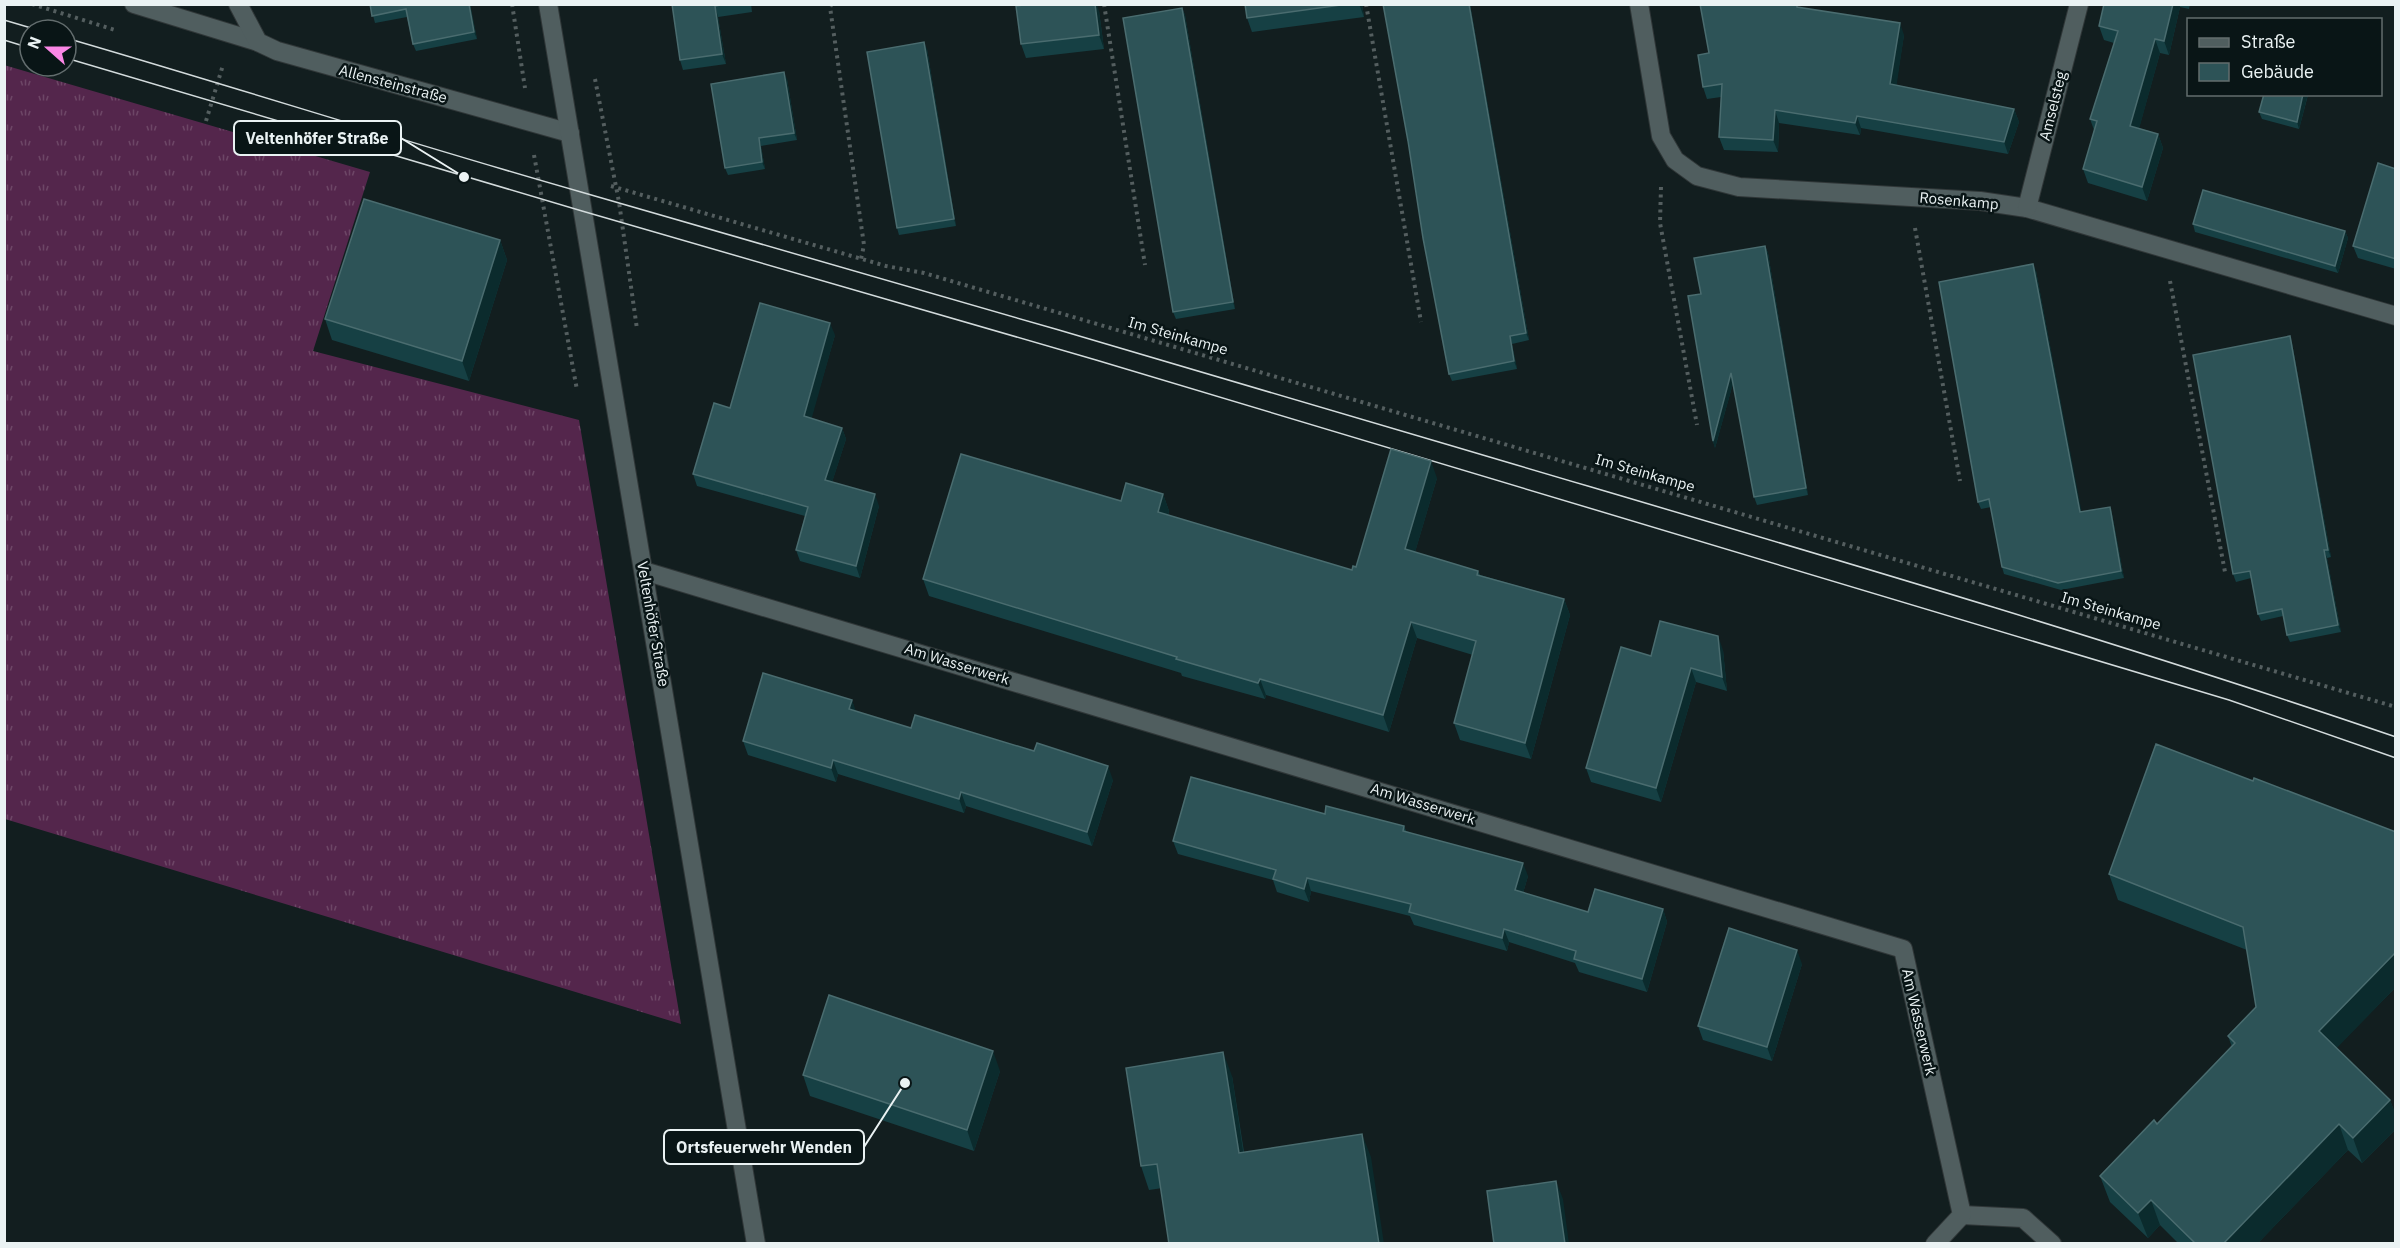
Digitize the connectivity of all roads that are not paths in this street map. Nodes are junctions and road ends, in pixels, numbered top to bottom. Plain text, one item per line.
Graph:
1 (134, 4) edge
2 (238, 4) edge
3 (548, 4) edge
4 (1640, 4) edge
5 (2079, 4) edge
6 (258, 42) junction
7 (570, 133) junction
8 (2027, 208) junction
9 (2396, 316) edge
10 (644, 571) junction
11 (1962, 1215) junction
12 (756, 1244) edge
13 (1935, 1244) edge
14 (2052, 1244) edge

1 - 6 street, Allensteinstraße
2 - 6 street
3 - 7 street, Veltenhöfer Straße
4 - 8 street, Rosenkamp
5 - 8 street, Amselsteg
6 - 7 street, Allensteinstraße
7 - 10 street, Veltenhöfer Straße
8 - 9 street, Rosenkamp
10 - 11 street, Am Wasserwerk
10 - 12 street, Veltenhöfer Straße
11 - 13 street
11 - 14 street

